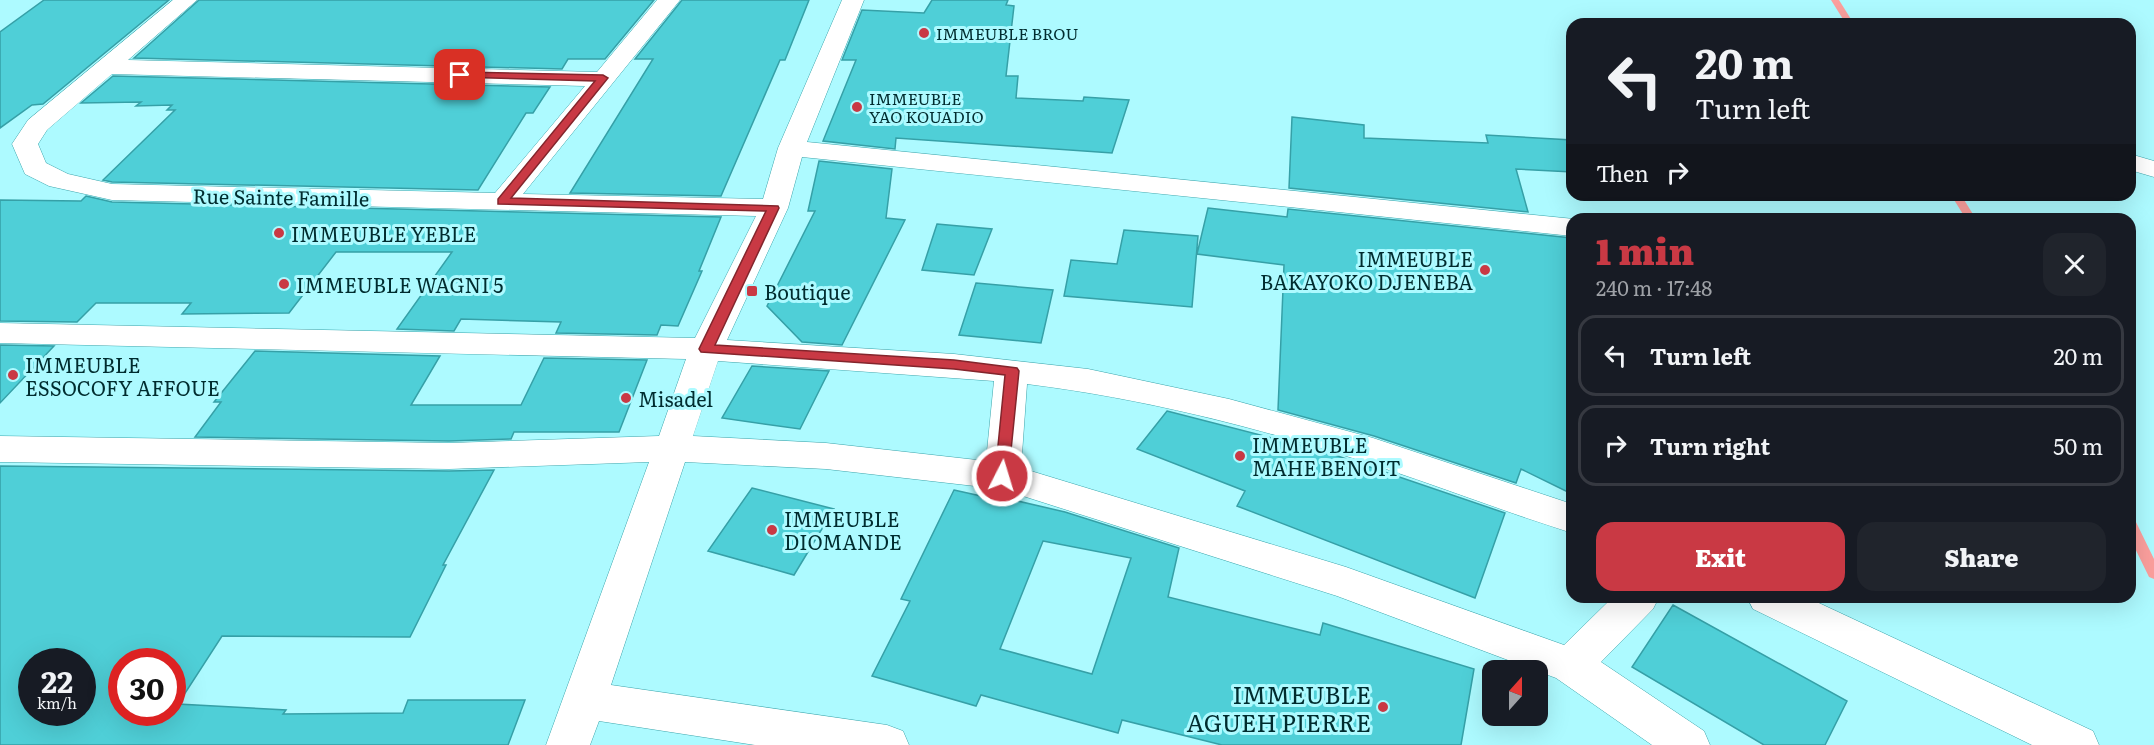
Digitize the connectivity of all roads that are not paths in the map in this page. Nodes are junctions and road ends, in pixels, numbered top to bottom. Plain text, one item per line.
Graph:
1 (186, 0) edge
2 (669, 0) edge
3 (852, 0) edge
4 (104, 67) junction
5 (603, 78) junction
6 (791, 148) junction
7 (2136, 164) edge
8 (2154, 169) edge
9 (502, 202) junction
10 (774, 208) junction
11 (1566, 226) edge
12 (0, 333) edge
13 (706, 349) junction
14 (1012, 371) junction
15 (672, 448) junction
16 (0, 449) edge
17 (1002, 476) junction
18 (1566, 517) edge
19 (1634, 603) edge
20 (1780, 603) edge
21 (1571, 665) junction
22 (585, 700) junction
23 (568, 745) edge
24 (887, 745) edge
25 (1688, 745) edge
26 (2077, 745) edge

1 - 4 street, Rue Sainte Famille
2 - 5 street
3 - 6 street
4 - 5 street
4 - 9 street, Rue Sainte Famille
5 - 9 street
6 - 10 street
6 - 11 street
7 - 8 street
9 - 10 street, Rue Sainte Famille
10 - 13 street
12 - 13 street
13 - 14 street
13 - 15 street
14 - 17 street
14 - 18 street
15 - 16 street
15 - 17 street
15 - 22 street
17 - 21 street
19 - 21 street
20 - 26 street
21 - 25 street
22 - 23 street
22 - 24 street

